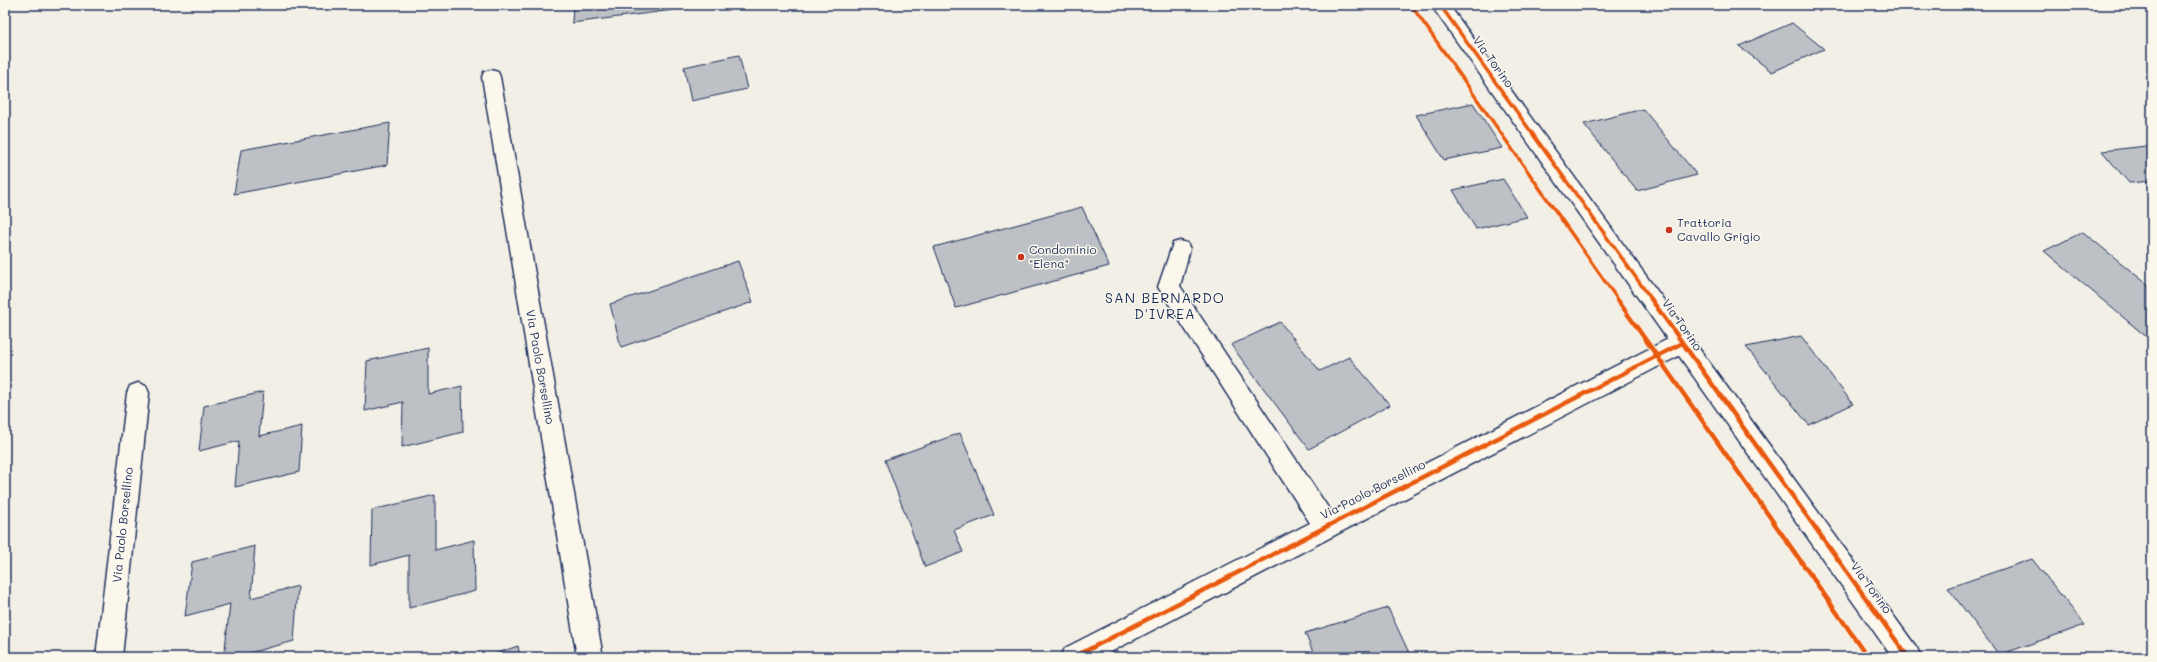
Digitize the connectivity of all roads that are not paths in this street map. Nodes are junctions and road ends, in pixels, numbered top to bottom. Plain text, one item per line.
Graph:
1 (1440, 5) edge
2 (491, 77) dead end
3 (1180, 249) dead end
4 (1682, 343) junction
5 (138, 393) dead end
6 (1326, 526) junction
7 (109, 657) edge
8 (590, 657) edge
9 (1074, 657) edge
10 (1908, 657) edge

1 - 4 street, Via Torino
2 - 8 street, Via Paolo Borsellino
3 - 6 street, Via Paolo Borsellino
4 - 6 street, Via Paolo Borsellino
4 - 10 street, Via Torino
5 - 7 street, Via Paolo Borsellino
6 - 9 street, Via Paolo Borsellino

